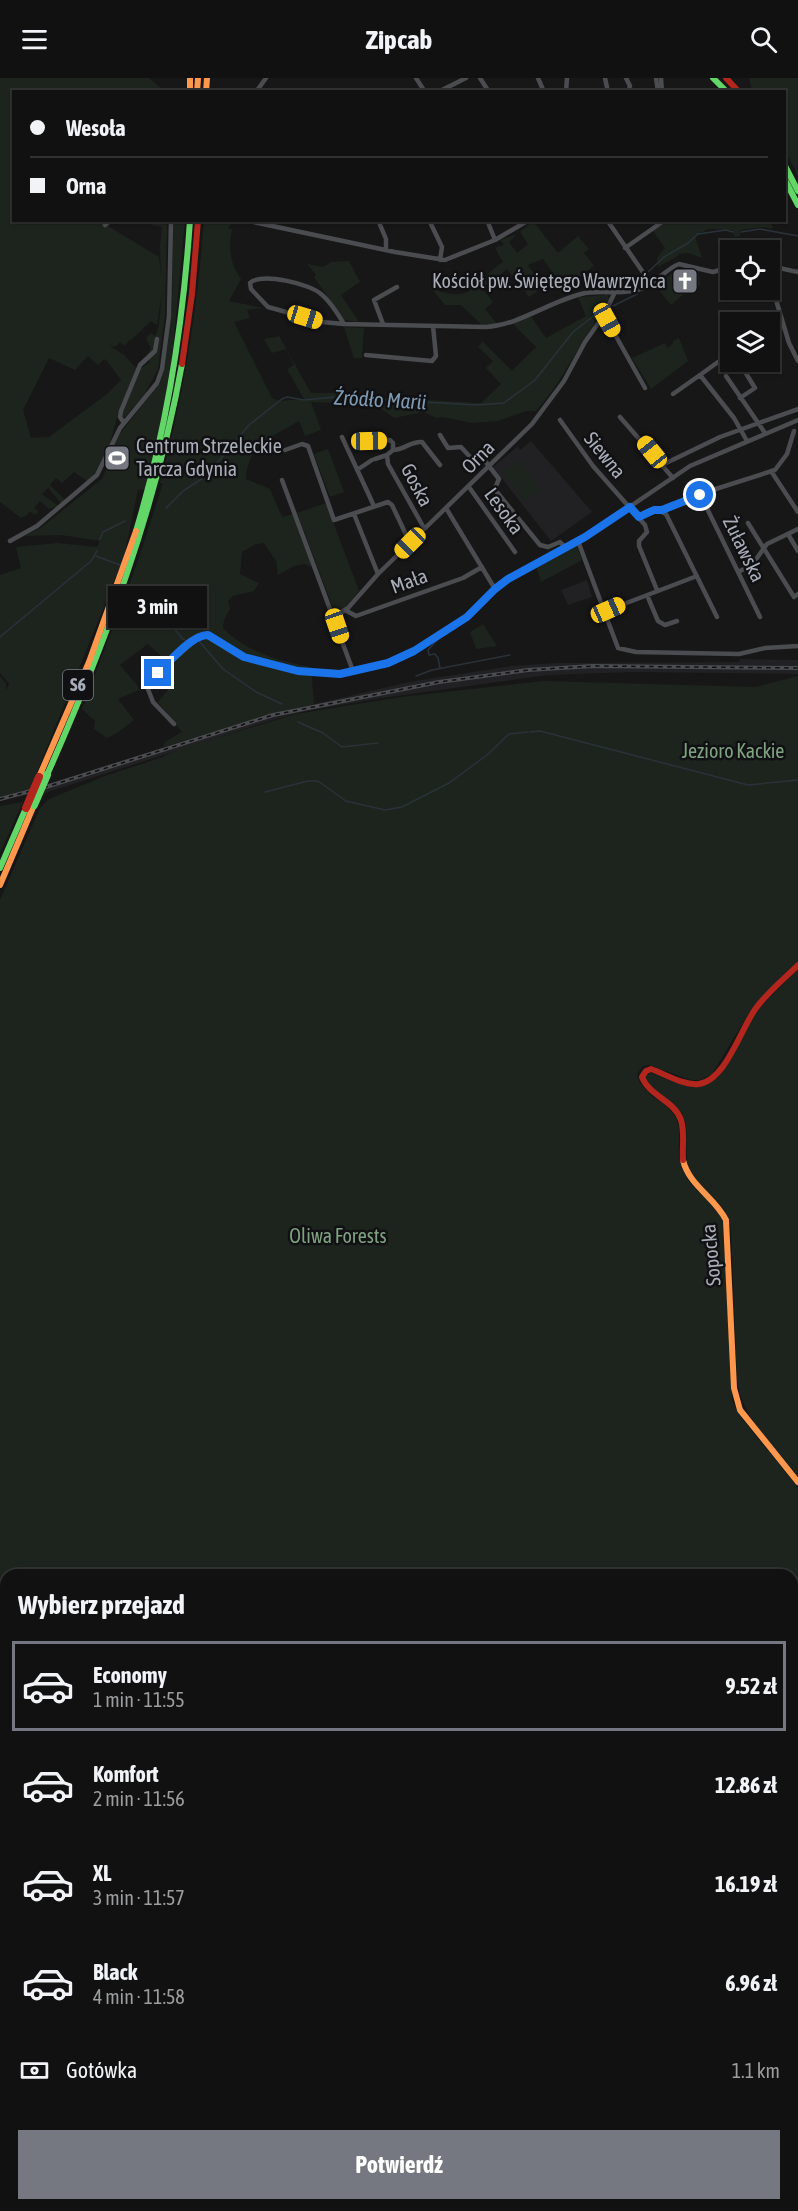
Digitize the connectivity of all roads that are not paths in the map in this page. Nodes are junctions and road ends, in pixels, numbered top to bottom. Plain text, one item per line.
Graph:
1 (465, 78) edge
2 (713, 78) edge
3 (726, 78) edge
4 (442, 90) edge
5 (725, 90) edge
6 (737, 90) edge
7 (786, 168) edge
8 (786, 182) edge
9 (798, 191) edge
10 (798, 206) edge
11 (109, 222) edge
12 (171, 222) edge
13 (190, 222) edge
14 (198, 222) edge
15 (253, 222) edge
16 (379, 222) edge
17 (430, 222) edge
18 (487, 222) edge
19 (526, 222) edge
20 (608, 222) edge
21 (662, 222) edge
22 (105, 225) dead end
23 (495, 240) junction
24 (625, 248) junction
25 (386, 250) junction
26 (440, 260) junction
27 (780, 268) edge
28 (720, 269) edge
29 (798, 272) edge
30 (651, 284) junction
31 (396, 287) dead end
32 (614, 294) junction
33 (776, 300) edge
34 (603, 315) junction
35 (344, 324) junction
36 (383, 324) junction
37 (433, 326) junction
38 (157, 339) dead end
39 (366, 355) dead end
40 (720, 361) edge
41 (798, 361) edge
42 (745, 372) edge
43 (700, 375) junction
44 (726, 376) dead end
45 (645, 388) dead end
46 (673, 394) dead end
47 (740, 398) junction
48 (798, 409) edge
49 (620, 417) dead end
50 (560, 420) dead end
51 (798, 420) edge
52 (124, 423) junction
53 (791, 423) junction
54 (758, 424) junction
55 (741, 430) junction
56 (796, 432) edge
57 (765, 434) junction
58 (440, 435) dead end
59 (342, 437) dead end
60 (369, 441) dead end
61 (747, 441) junction
62 (285, 450) dead end
63 (393, 450) junction
64 (387, 455) junction
65 (440, 465) dead end
66 (662, 465) junction
67 (489, 466) junction
68 (357, 470) junction
69 (771, 471) junction
70 (673, 478) junction
71 (282, 480) dead end
72 (469, 487) junction
73 (700, 495) junction
74 (374, 506) junction
75 (630, 507) junction
76 (446, 508) junction
77 (662, 510) junction
78 (798, 512) edge
79 (354, 514) junction
80 (639, 517) junction
81 (748, 523) dead end
82 (424, 528) junction
83 (798, 529) edge
84 (788, 534) junction
85 (10, 541) dead end
86 (578, 541) junction
87 (410, 543) junction
88 (565, 547) junction
89 (764, 547) junction
90 (798, 551) edge
91 (515, 552) dead end
92 (482, 567) junction
93 (738, 572) junction
94 (378, 574) junction
95 (697, 576) junction
96 (495, 589) junction
97 (657, 590) junction
98 (647, 595) junction
99 (796, 596) edge
100 (345, 610) junction
101 (603, 612) junction
102 (334, 616) junction
103 (717, 617) dead end
104 (760, 617) dead end
105 (677, 621) dead end
106 (798, 646) edge
107 (353, 671) junction
108 (174, 724) dead end
109 (43, 776) junction
110 (30, 806) junction
111 (0, 868) edge
112 (0, 885) edge
113 (798, 965) edge
114 (798, 1482) edge

1 - 4 street
2 - 5 main road
3 - 6 main road
7 - 9 main road
8 - 10 main road
11 - 22 street
12 - 52 street
13 - 109 main road, S6
14 - 109 main road, S6
15 - 25 street
16 - 25 street
17 - 26 street
18 - 23 street
19 - 23 street
20 - 24 street
21 - 24 street
23 - 26 street
24 - 30 street
25 - 26 street
27 - 29 street
28 - 30 street
30 - 32 street
31 - 36 street
32 - 34 street, Orna
32 - 37 street
33 - 41 street
34 - 45 street
34 - 67 street, Orna
35 - 35 street
35 - 36 street
36 - 37 street
37 - 39 street
38 - 52 street
40 - 43 street
42 - 47 street
43 - 46 street
43 - 55 street
44 - 47 street
47 - 54 street
48 - 54 street
49 - 66 street
50 - 75 street, Siewna
51 - 53 street
52 - 85 street
53 - 56 street
53 - 57 street
54 - 55 street
54 - 57 street
55 - 61 street
55 - 66 street
56 - 69 street
57 - 61 street
58 - 67 street
59 - 68 street
60 - 63 street, Goska
61 - 70 street
62 - 79 street
63 - 64 street, Goska
63 - 65 street, Goska
64 - 68 street, Goska
64 - 82 street, Goska
66 - 70 street
67 - 72 street, Orna
67 - 88 street
68 - 74 street
69 - 73 street
69 - 78 street
70 - 75 street
71 - 102 street
72 - 76 street, Orna
72 - 91 street, Lesoka
73 - 77 street
73 - 93 street, Żuławska
74 - 79 street
74 - 87 street
75 - 80 street, Siewna
75 - 86 street
76 - 82 street, Orna
76 - 92 street
77 - 80 street
77 - 95 street
79 - 94 street
80 - 97 street
81 - 89 street
82 - 87 street, Orna
83 - 84 street
84 - 89 street
84 - 90 street
86 - 88 street
86 - 101 street
87 - 94 street, Orna
88 - 96 street
89 - 93 street
89 - 99 street
92 - 96 street
92 - 100 street, Mała
93 - 104 street, Żuławska
94 - 100 street, Orna
95 - 97 street
95 - 103 street
96 - 107 street
97 - 98 street
98 - 101 street
98 - 105 street
100 - 102 street, Orna
101 - 106 street
102 - 107 street
107 - 108 street
109 - 110 main road, S6, bridge
110 - 111 main road, S6
110 - 112 main road, S6
113 - 114 main road, Sopocka

